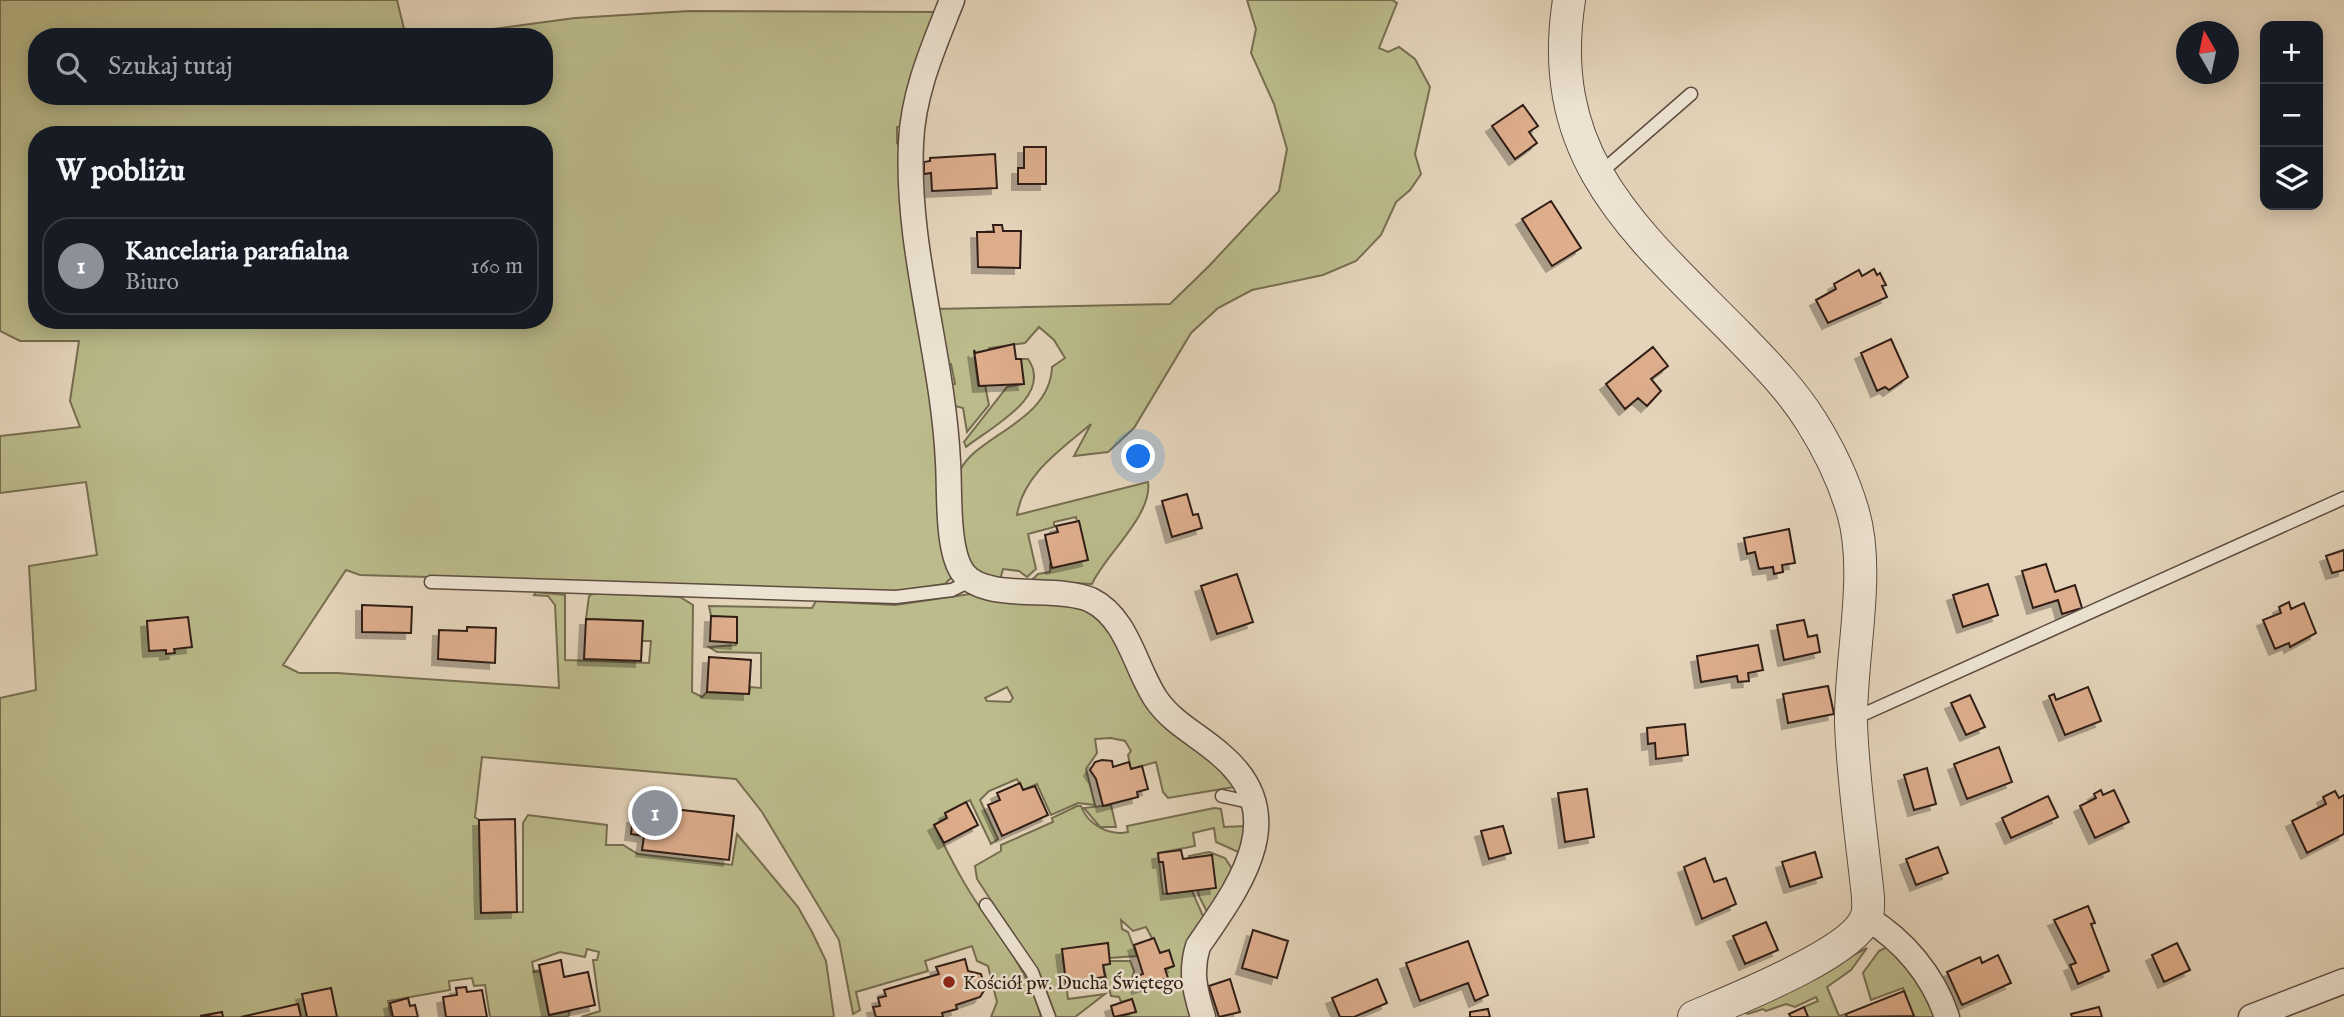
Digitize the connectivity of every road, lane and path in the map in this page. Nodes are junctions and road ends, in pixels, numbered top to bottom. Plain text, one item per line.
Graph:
1 (952, 0) edge
2 (1569, 0) edge
3 (1691, 94) dead end
4 (1597, 176) junction
5 (2344, 498) edge
6 (970, 581) junction
7 (431, 582) dead end
8 (1851, 720) junction
9 (1222, 796) dead end
10 (1254, 803) junction
11 (986, 905) dead end
12 (1867, 918) junction
13 (2344, 981) edge
14 (1049, 1017) edge
15 (1203, 1017) edge
16 (1693, 1017) edge
17 (1947, 1017) edge
18 (2250, 1017) edge

1 - 6 street
2 - 4 street
3 - 4 lane
4 - 8 street
5 - 8 lane
6 - 7 lane
6 - 10 street
8 - 12 street
9 - 10 lane
10 - 15 street
11 - 14 lane
12 - 16 street
12 - 17 street
13 - 18 street

